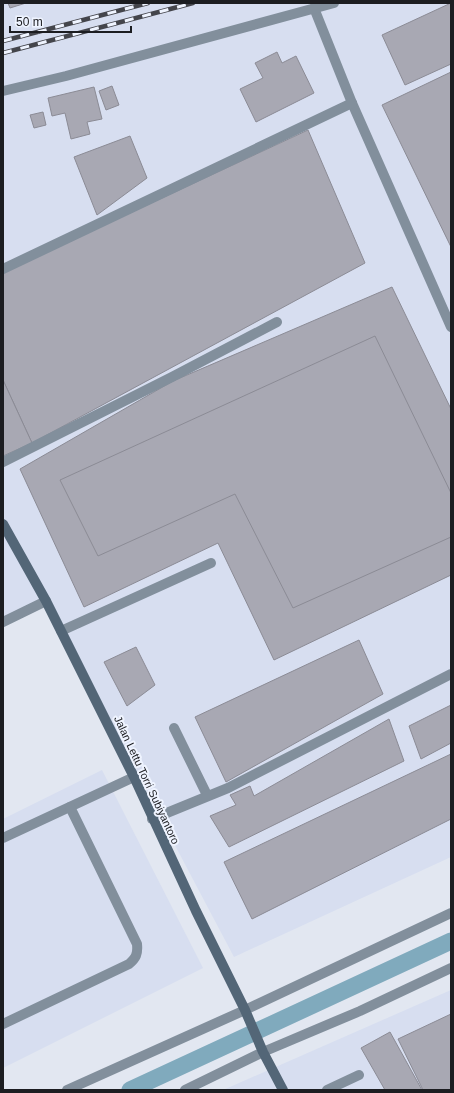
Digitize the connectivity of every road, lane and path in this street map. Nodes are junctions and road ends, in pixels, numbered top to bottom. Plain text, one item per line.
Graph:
1 (334, 3) edge
2 (314, 8) junction
3 (3, 92) edge
4 (352, 103) junction
5 (3, 269) edge
6 (277, 322) dead end
7 (451, 327) edge
8 (3, 462) edge
9 (3, 524) edge
10 (211, 563) dead end
11 (46, 600) junction
12 (3, 622) edge
13 (61, 631) junction
14 (451, 674) edge
15 (174, 728) dead end
16 (134, 777) junction
17 (207, 795) junction
18 (70, 807) junction
19 (152, 818) junction
20 (3, 838) edge
21 (451, 913) edge
22 (451, 968) edge
23 (246, 1012) junction
24 (3, 1024) edge
25 (263, 1051) junction
26 (359, 1075) dead end
27 (67, 1090) edge
28 (185, 1090) edge
29 (283, 1090) edge
30 (327, 1090) edge

1 - 2 street
2 - 3 street
2 - 4 street
4 - 5 street
4 - 7 street
6 - 8 street
9 - 11 main road, Jalan Lettu Torri Subiyantoro
10 - 13 street
11 - 12 street
11 - 13 main road, Jalan Lettu Torri Subiyantoro
13 - 16 main road, Jalan Lettu Torri Subiyantoro
14 - 17 street
15 - 17 street
16 - 18 street
16 - 19 main road, Jalan Lettu Torri Subiyantoro
17 - 19 street
18 - 20 street
18 - 24 street
19 - 23 main road, Jalan Lettu Torri Subiyantoro
21 - 23 street
22 - 25 street
23 - 25 main road, Jalan Lettu Torri Subiyantoro
23 - 27 street
25 - 28 street
25 - 29 main road, Jalan Lettu Torri Subiyantoro
26 - 30 street

